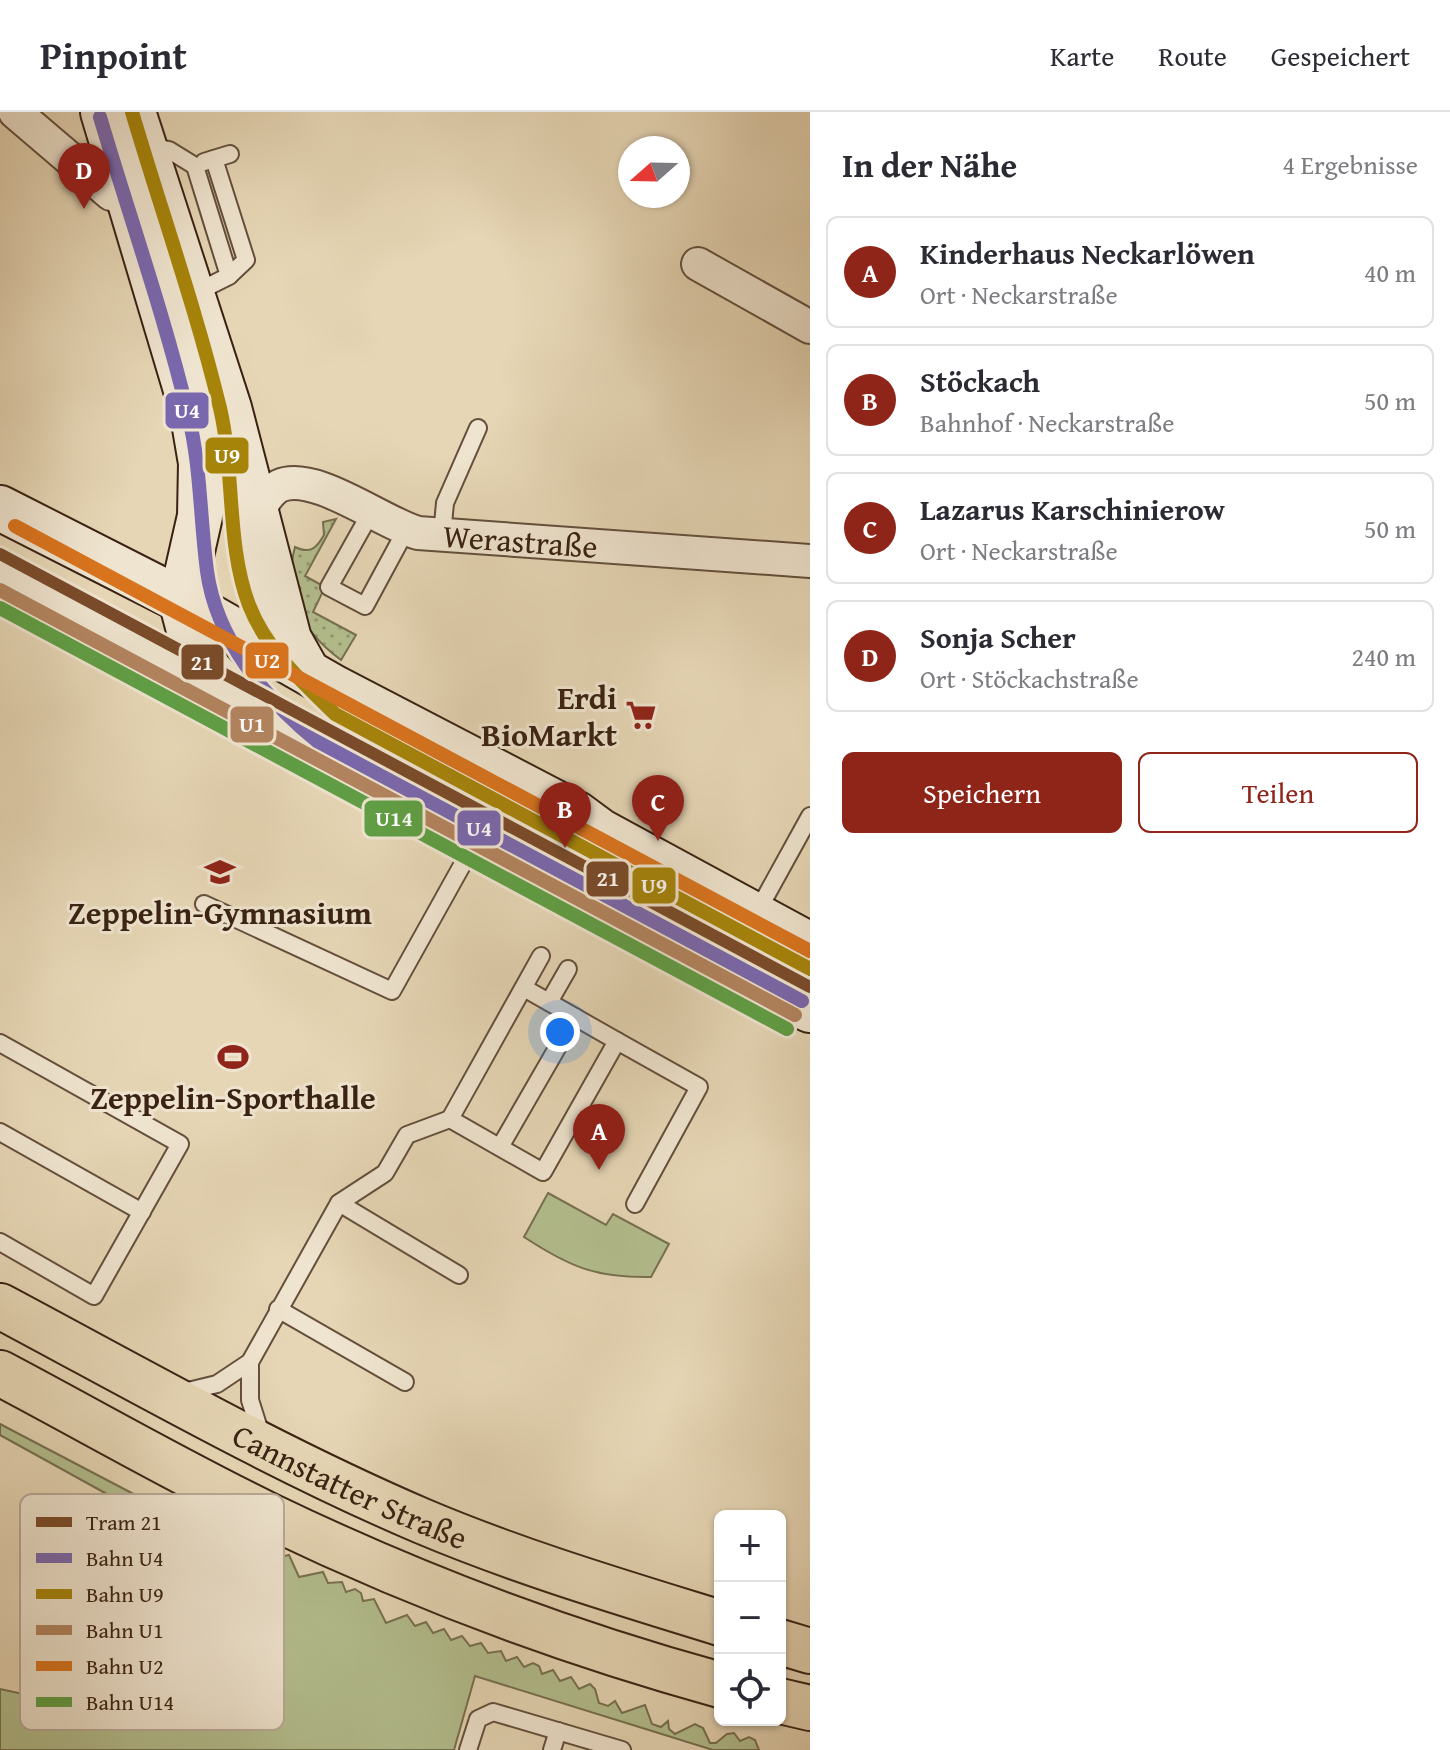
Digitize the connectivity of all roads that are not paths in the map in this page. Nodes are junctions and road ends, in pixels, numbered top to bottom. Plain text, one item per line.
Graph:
1 (15, 112) edge
2 (103, 112) edge
3 (151, 158) edge
4 (698, 264) dead end
5 (193, 288) junction
6 (810, 327) edge
7 (478, 428) dead end
8 (0, 508) edge
9 (256, 515) junction
10 (365, 523) junction
11 (406, 530) junction
12 (442, 535) junction
13 (810, 561) edge
14 (0, 580) edge
15 (181, 600) junction
16 (307, 671) junction
17 (252, 715) junction
18 (810, 816) edge
19 (476, 840) junction
20 (204, 904) dead end
21 (755, 915) junction
22 (810, 945) edge
23 (541, 956) dead end
24 (568, 969) dead end
25 (524, 988) junction
26 (549, 1002) junction
27 (810, 1010) edge
28 (575, 1017) junction
29 (617, 1041) junction
30 (0, 1043) edge
31 (450, 1119) junction
32 (0, 1132) edge
33 (500, 1147) junction
34 (339, 1203) junction
35 (635, 1204) dead end
36 (142, 1212) junction
37 (0, 1242) edge
38 (459, 1275) dead end
39 (0, 1306) edge
40 (278, 1309) junction
41 (250, 1362) junction
42 (0, 1373) edge
43 (405, 1382) dead end
44 (166, 1394) junction
45 (267, 1447) junction
46 (229, 1494) edge
47 (284, 1522) edge
48 (714, 1621) edge
49 (786, 1644) edge
50 (810, 1651) edge
51 (714, 1683) edge
52 (786, 1702) edge
53 (810, 1708) edge
54 (558, 1731) junction
55 (618, 1749) edge
56 (468, 1750) edge
57 (552, 1750) edge

1 - 3 street
2 - 3 main road
3 - 5 main road
3 - 5 lane
4 - 6 street
5 - 9 main road
5 - 15 main road
7 - 12 lane
8 - 15 main road
9 - 10 street, Werastraße
9 - 16 main road
10 - 11 street, Werastraße
10 - 11 lane
11 - 12 street, Werastraße
12 - 13 street, Werastraße
14 - 17 main road
15 - 16 main road
15 - 17 main road
16 - 21 main road
17 - 19 main road
18 - 21 lane
19 - 20 lane
19 - 27 main road
21 - 22 main road
23 - 25 lane
24 - 26 lane
25 - 26 lane
25 - 31 lane
26 - 28 lane
28 - 29 lane
28 - 33 lane
29 - 33 lane
29 - 35 lane
30 - 36 lane
31 - 33 lane
31 - 34 lane
32 - 36 lane
34 - 38 lane
34 - 40 lane
36 - 37 lane
39 - 44 main road, Cannstatter Straße
40 - 41 lane
40 - 43 lane
41 - 44 lane
41 - 45 lane
42 - 46 main road, Cannstatter Straße
44 - 45 main road, Cannstatter Straße
45 - 48 main road, Cannstatter Straße
47 - 51 main road, Cannstatter Straße
49 - 50 main road
52 - 53 main road
54 - 55 lane
54 - 56 lane
54 - 57 lane

